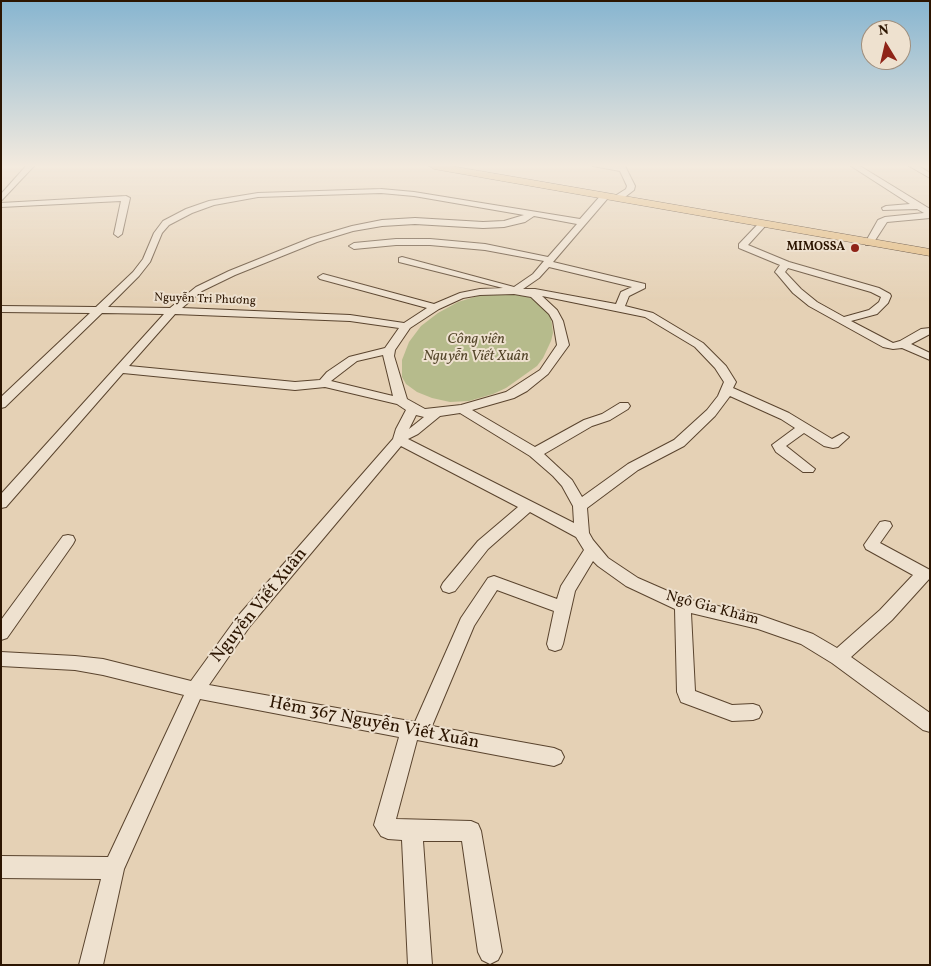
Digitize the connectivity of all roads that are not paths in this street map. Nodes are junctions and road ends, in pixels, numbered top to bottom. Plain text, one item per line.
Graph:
1 (124, 211) edge
2 (188, 211) edge
3 (515, 211) edge
4 (592, 211) edge
5 (691, 211) edge
6 (532, 214) junction
7 (930, 214) edge
8 (582, 222) junction
9 (763, 224) junction
10 (118, 234) dead end
11 (869, 243) junction
12 (354, 246) dead end
13 (930, 253) edge
14 (402, 260) dead end
15 (549, 262) junction
16 (786, 264) junction
17 (536, 276) junction
18 (323, 277) dead end
19 (515, 290) junction
20 (534, 293) junction
21 (435, 307) junction
22 (620, 307) junction
23 (1, 309) edge
24 (98, 310) junction
25 (172, 312) junction
26 (844, 320) junction
27 (406, 326) junction
28 (930, 330) edge
29 (903, 344) junction
30 (389, 350) junction
31 (930, 357) edge
32 (120, 370) junction
33 (326, 383) junction
34 (727, 390) junction
35 (402, 400) junction
36 (1, 404) edge
37 (624, 406) dead end
38 (413, 409) junction
39 (462, 410) junction
40 (436, 413) junction
41 (805, 427) junction
42 (843, 437) dead end
43 (400, 439) junction
44 (535, 453) junction
45 (808, 468) dead end
46 (1, 503) edge
47 (529, 505) junction
48 (580, 506) junction
49 (885, 526) dead end
50 (582, 533) junction
51 (68, 540) dead end
52 (592, 550) junction
53 (927, 571) edge
54 (449, 587) dead end
55 (683, 605) junction
56 (564, 608) junction
57 (1, 633) edge
58 (555, 644) dead end
59 (838, 658) junction
60 (1, 659) edge
61 (195, 690) junction
62 (753, 712) dead end
63 (930, 724) edge
64 (415, 732) junction
65 (554, 757) dead end
66 (412, 831) junction
67 (1, 867) edge
68 (114, 868) junction
69 (490, 952) dead end
70 (91, 965) edge
71 (420, 965) edge

1 - 10 street
2 - 24 street
3 - 6 street
4 - 8 street
5 - 9 main road
6 - 8 street
6 - 25 street
7 - 11 street
8 - 15 street
9 - 11 main road
9 - 16 street
11 - 13 main road
12 - 15 street
14 - 19 street
15 - 17 street
15 - 22 street
16 - 26 street
16 - 26 street
17 - 19 street
17 - 20 street
18 - 21 street
19 - 20 street
19 - 21 street
20 - 22 street
20 - 39 street
21 - 27 street
22 - 34 street
23 - 24 street, Nguyễn Tri Phương
24 - 25 street, Nguyễn Tri Phương
24 - 36 street
25 - 27 street, Nguyễn Tri Phương
25 - 32 street
26 - 29 street
27 - 30 street
28 - 29 street
29 - 31 street
30 - 33 street
30 - 35 street
32 - 33 street
32 - 46 street
33 - 35 street
34 - 41 street
34 - 48 street
35 - 38 street
37 - 44 street
38 - 40 street
38 - 43 street, Nguyễn Viết Xuân
39 - 40 street
39 - 44 street, Ngô Gia Khảm
40 - 43 street
41 - 42 street
41 - 45 street
43 - 47 street
43 - 61 street, Nguyễn Viết Xuân
44 - 48 street, Ngô Gia Khảm
47 - 50 street
47 - 54 street
48 - 50 street, Ngô Gia Khảm
49 - 53 street
50 - 52 street, Ngô Gia Khảm
51 - 57 street
52 - 55 street, Ngô Gia Khảm
52 - 56 street
53 - 59 street
55 - 59 street, Ngô Gia Khảm
55 - 62 street
56 - 58 street
56 - 64 street
59 - 63 street, Ngô Gia Khảm
60 - 61 street, Hẻm 367 Nguyễn Viết Xuân
61 - 64 street, Hẻm 367 Nguyễn Viết Xuân
61 - 68 street, Nguyễn Viết Xuân
64 - 65 street, Hẻm 367 Nguyễn Viết Xuân
64 - 66 street
66 - 69 street
66 - 71 street
67 - 68 street
68 - 70 street, Nguyễn Viết Xuân

